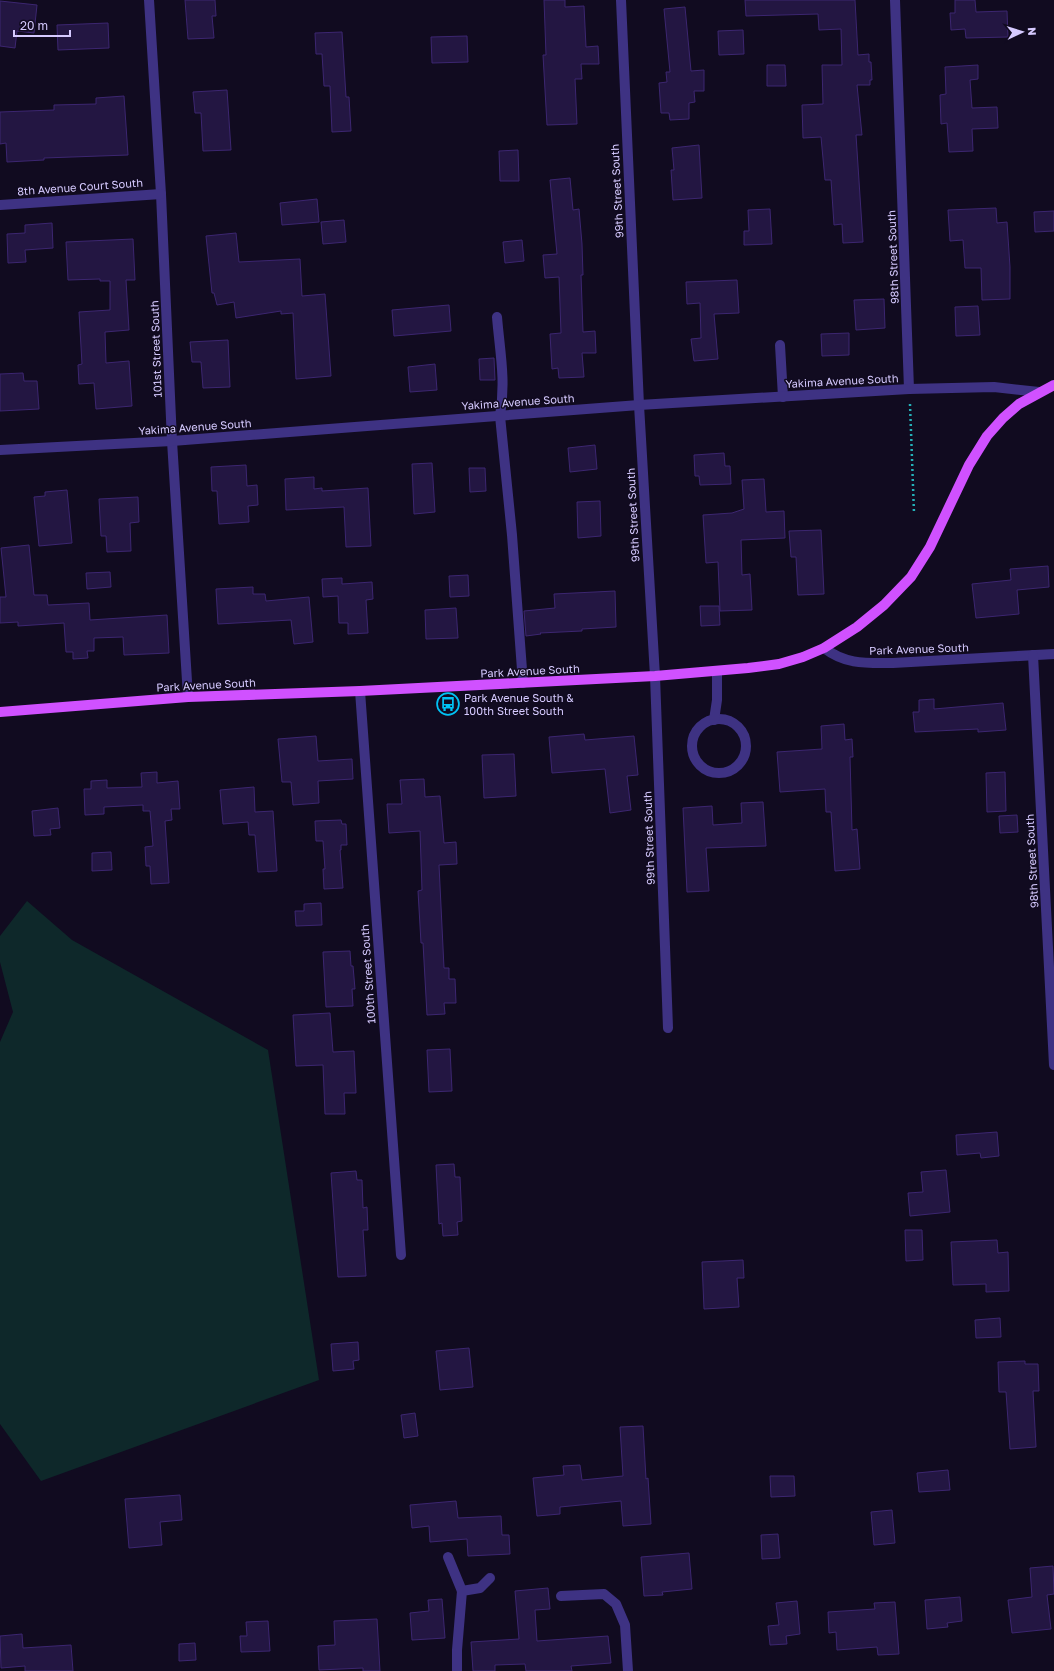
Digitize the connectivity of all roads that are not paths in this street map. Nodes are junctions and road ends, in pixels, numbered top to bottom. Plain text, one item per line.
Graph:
1 (149, 0) edge
2 (621, 0) edge
3 (895, 0) edge
4 (161, 194) junction
5 (0, 205) edge
6 (497, 317) dead end
7 (780, 345) dead end
8 (1054, 385) edge
9 (909, 389) junction
10 (1039, 392) junction
11 (783, 397) junction
12 (639, 405) junction
13 (500, 416) junction
14 (172, 441) junction
15 (0, 450) edge
16 (824, 648) junction
17 (1054, 654) edge
18 (1033, 655) junction
19 (717, 671) junction
20 (655, 676) junction
21 (523, 683) junction
22 (360, 691) junction
23 (188, 697) junction
24 (0, 712) edge
25 (714, 720) junction
26 (668, 1028) dead end
27 (1054, 1065) edge
28 (401, 1255) dead end
29 (448, 1557) dead end
30 (490, 1578) dead end
31 (462, 1591) junction
32 (561, 1596) dead end
33 (457, 1671) edge
34 (628, 1671) edge

1 - 4 street, 101st Street South
2 - 12 street, 99th Street South
3 - 9 street, 98th Street South
4 - 5 street, 8th Avenue Court South
4 - 14 street, 101st Street South
6 - 13 street
7 - 11 street
8 - 10 main road, Yakima Avenue South
9 - 10 street, Yakima Avenue South
9 - 11 street, Yakima Avenue South
10 - 16 main road, Yakima Avenue South
11 - 12 street, Yakima Avenue South
12 - 13 street, Yakima Avenue South
12 - 20 street, 99th Street South
13 - 14 street, Yakima Avenue South
13 - 21 street
14 - 15 street, Yakima Avenue South
14 - 23 street, 101st Street South
16 - 18 street, Park Avenue South
16 - 19 main road, Park Avenue South
17 - 18 street, Park Avenue South
18 - 27 street, 98th Street South
19 - 20 main road, Park Avenue South
19 - 25 street
20 - 21 main road, Park Avenue South
20 - 26 street, 99th Street South
21 - 22 main road, Park Avenue South
22 - 23 main road, Park Avenue South
22 - 28 street, 100th Street South
23 - 24 main road, Park Avenue South
25 - 25 street
29 - 31 street
30 - 31 street
31 - 33 street
32 - 34 street

